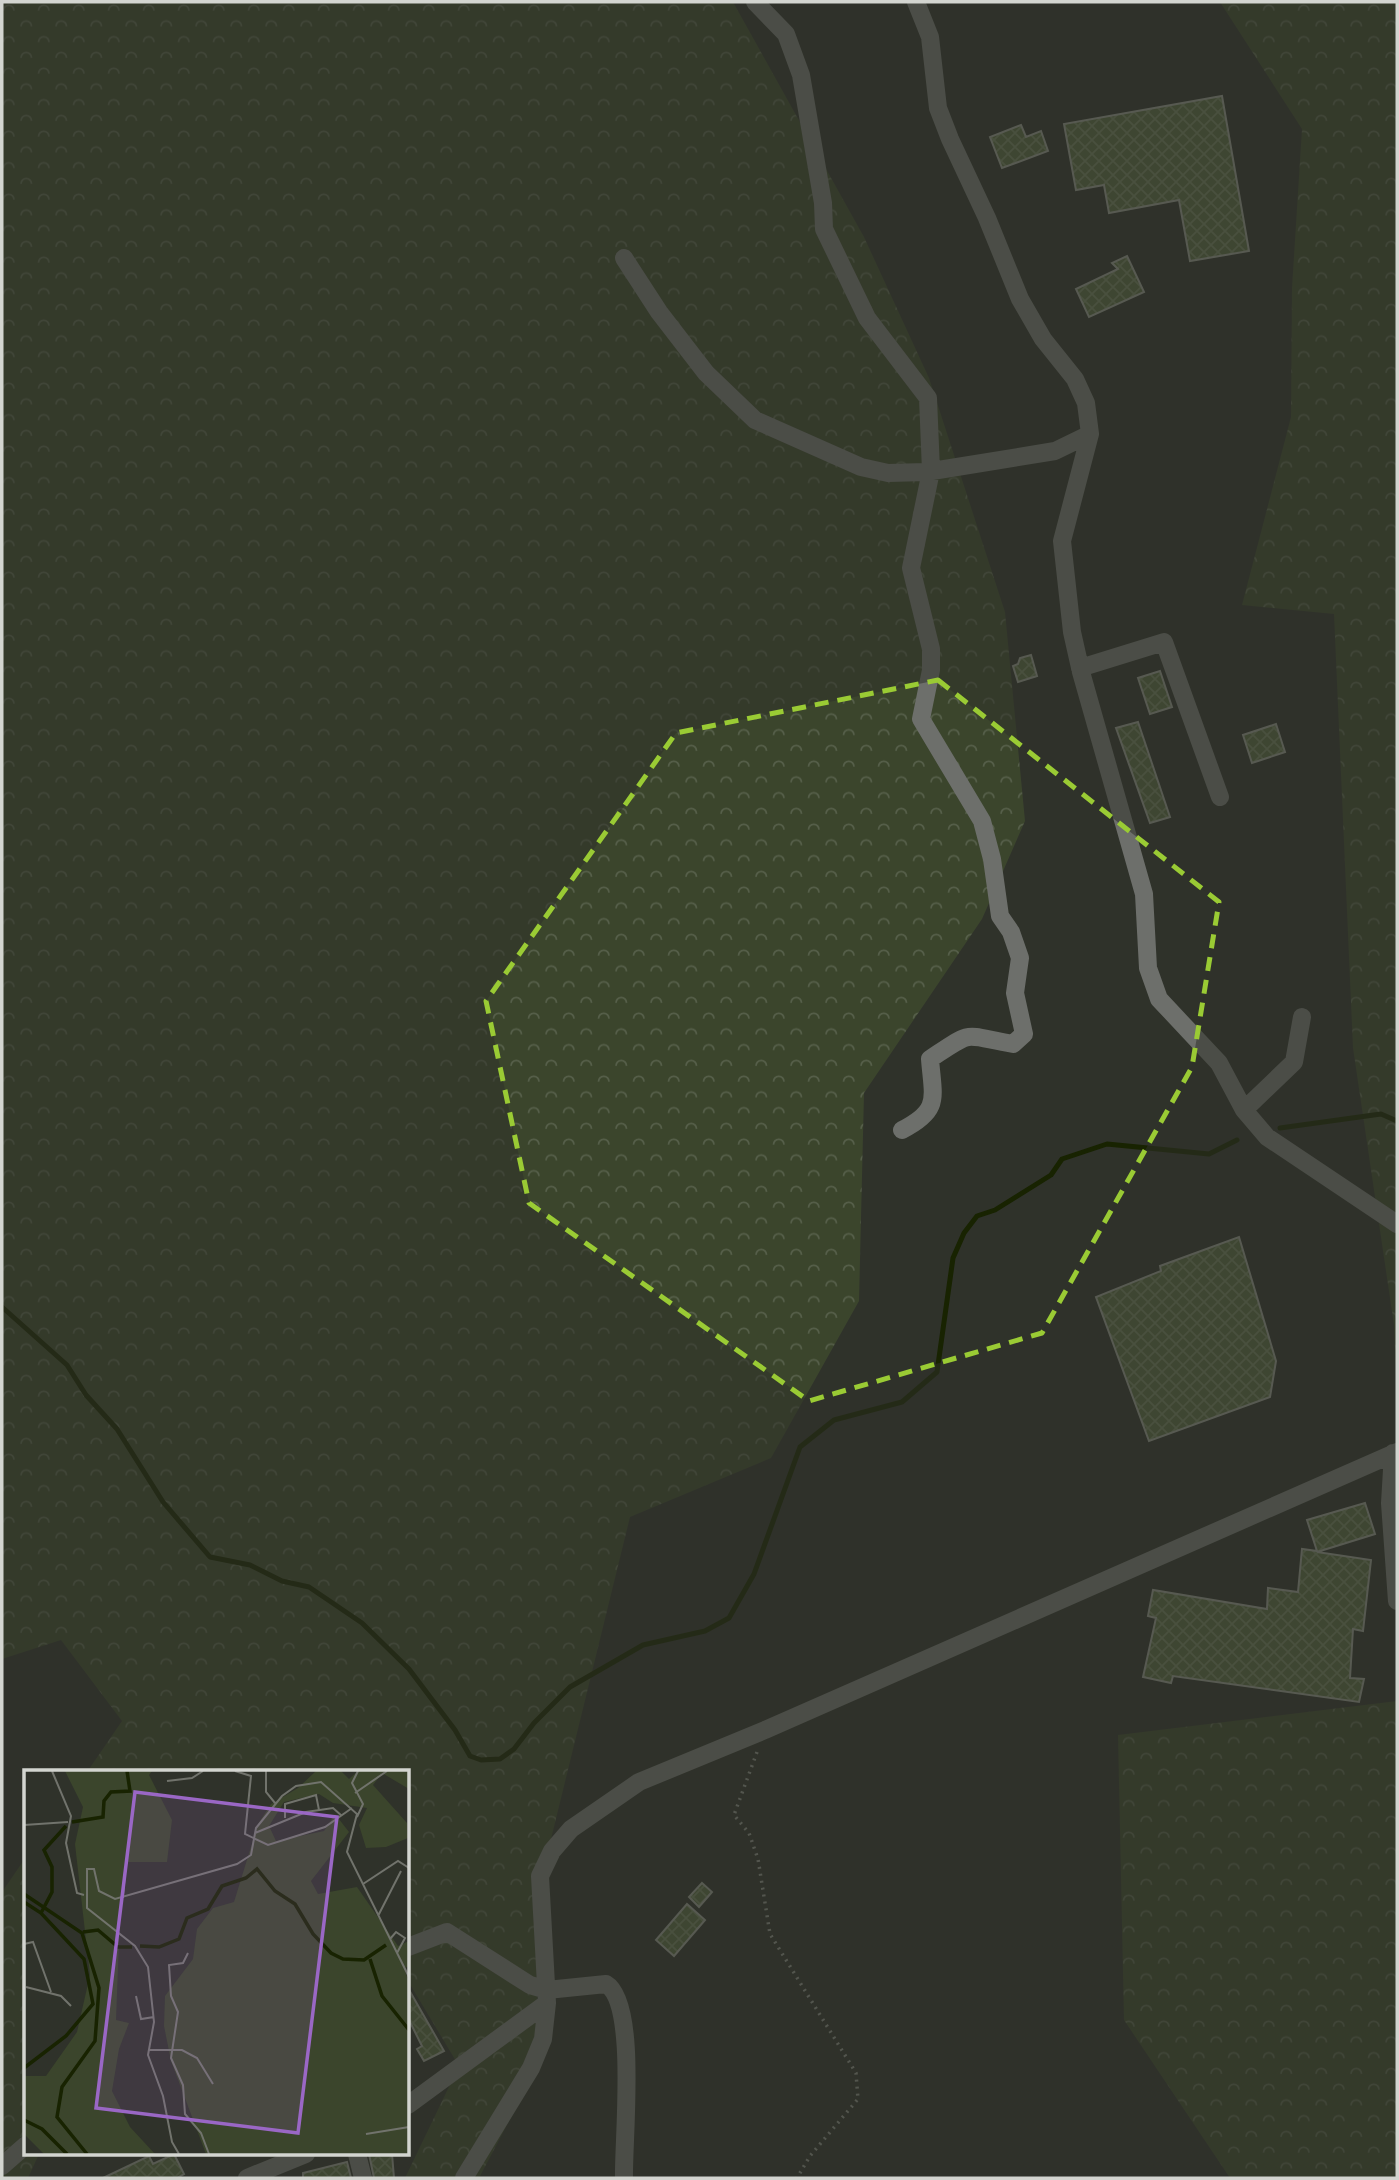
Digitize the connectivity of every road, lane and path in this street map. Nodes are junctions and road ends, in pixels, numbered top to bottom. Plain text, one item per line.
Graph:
1 (755, 2) edge
2 (916, 2) edge
3 (624, 258) dead end
4 (1090, 434) junction
5 (931, 471) junction
6 (1080, 668) junction
7 (1220, 797) dead end
8 (1302, 1017) dead end
9 (1244, 1110) junction
10 (902, 1130) dead end
11 (1397, 1224) edge
12 (1395, 1453) edge
13 (1397, 1601) edge
14 (765, 1730) junction
15 (410, 1946) edge
16 (547, 1996) junction
17 (410, 2103) edge
18 (24, 2147) edge
19 (301, 2156) edge
20 (358, 2156) edge
21 (2, 2166) edge
22 (247, 2178) edge
23 (363, 2178) edge
24 (464, 2178) edge
25 (624, 2178) edge
26 (797, 2178) edge

1 - 5 street
2 - 4 street
3 - 5 street
4 - 5 street
4 - 6 street
5 - 10 street
6 - 7 street
6 - 9 street
8 - 9 street
9 - 11 street
12 - 13 street
12 - 14 street
14 - 16 street
14 - 26 path
15 - 16 street
16 - 17 street
16 - 24 street
16 - 25 street
18 - 21 street
19 - 22 street
20 - 23 street

